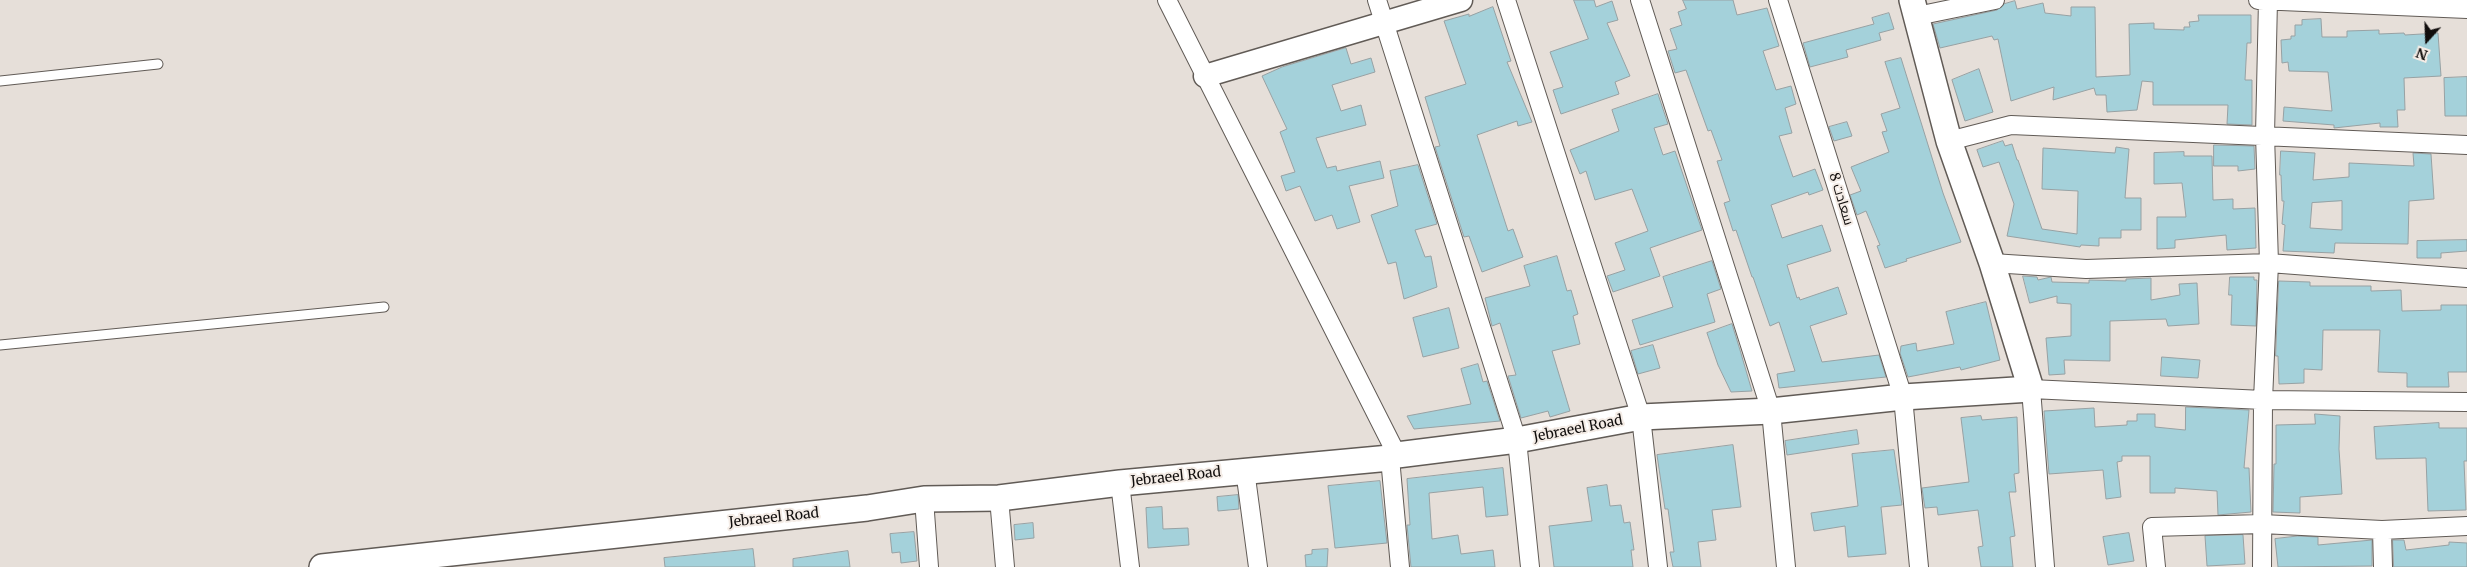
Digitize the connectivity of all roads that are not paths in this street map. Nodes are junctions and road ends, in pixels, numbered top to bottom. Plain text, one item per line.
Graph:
1 (1167, 0) edge
2 (1376, 0) edge
3 (1461, 0) edge
4 (1506, 0) edge
5 (1640, 0) edge
6 (1778, 0) edge
7 (1994, 0) edge
8 (2257, 0) edge
9 (2268, 0) edge
10 (1914, 8) edge
11 (2467, 9) edge
12 (1384, 24) junction
13 (158, 64) dead end
14 (1205, 76) junction
15 (0, 81) edge
16 (2265, 135) junction
17 (1949, 142) junction
18 (2467, 145) edge
19 (1992, 262) junction
20 (2269, 263) junction
21 (2467, 278) edge
22 (384, 307) dead end
23 (0, 345) edge
24 (2031, 389) junction
25 (1903, 397) junction
26 (2263, 400) junction
27 (2467, 402) edge
28 (1770, 411) junction
29 (1641, 417) junction
30 (1517, 440) junction
31 (1393, 456) junction
32 (1244, 470) junction
33 (1120, 483) junction
34 (999, 498) junction
35 (924, 499) junction
36 (2262, 524) junction
37 (2467, 526) edge
38 (2382, 530) junction
39 (322, 567) edge
40 (929, 567) edge
41 (1005, 567) edge
42 (1130, 567) edge
43 (1258, 567) edge
44 (1400, 567) edge
45 (1530, 567) edge
46 (1658, 567) edge
47 (1786, 567) edge
48 (1919, 567) edge
49 (2045, 567) edge
50 (2156, 567) edge
51 (2262, 567) edge
52 (2383, 567) edge

1 - 14 street
2 - 12 street
3 - 12 street
4 - 29 street
5 - 28 street
6 - 25 street, سعادت 8
7 - 10 street
8 - 9 street
9 - 11 street
9 - 16 street
10 - 17 main road
12 - 14 street
12 - 30 street
13 - 15 lane
14 - 31 street
16 - 17 street
16 - 18 street
16 - 20 street
17 - 19 main road
19 - 20 street
19 - 24 main road
20 - 21 street
20 - 26 street
22 - 23 lane
24 - 25 main road, Jebraeel Road
24 - 26 street
24 - 49 street
25 - 28 main road, Jebraeel Road
25 - 48 street, سعادت 8
26 - 27 street
26 - 36 street
28 - 29 main road, Jebraeel Road
28 - 47 street
29 - 30 main road, Jebraeel Road
29 - 46 street
30 - 31 main road, Jebraeel Road
30 - 45 street
31 - 32 main road, Jebraeel Road
31 - 44 street
32 - 33 main road, Jebraeel Road
32 - 43 street
33 - 34 main road, Jebraeel Road
33 - 42 street
34 - 35 main road, Jebraeel Road
34 - 41 street
35 - 39 main road, Jebraeel Road
35 - 40 street
36 - 38 street
36 - 50 street
36 - 51 street
37 - 38 street
38 - 52 street

